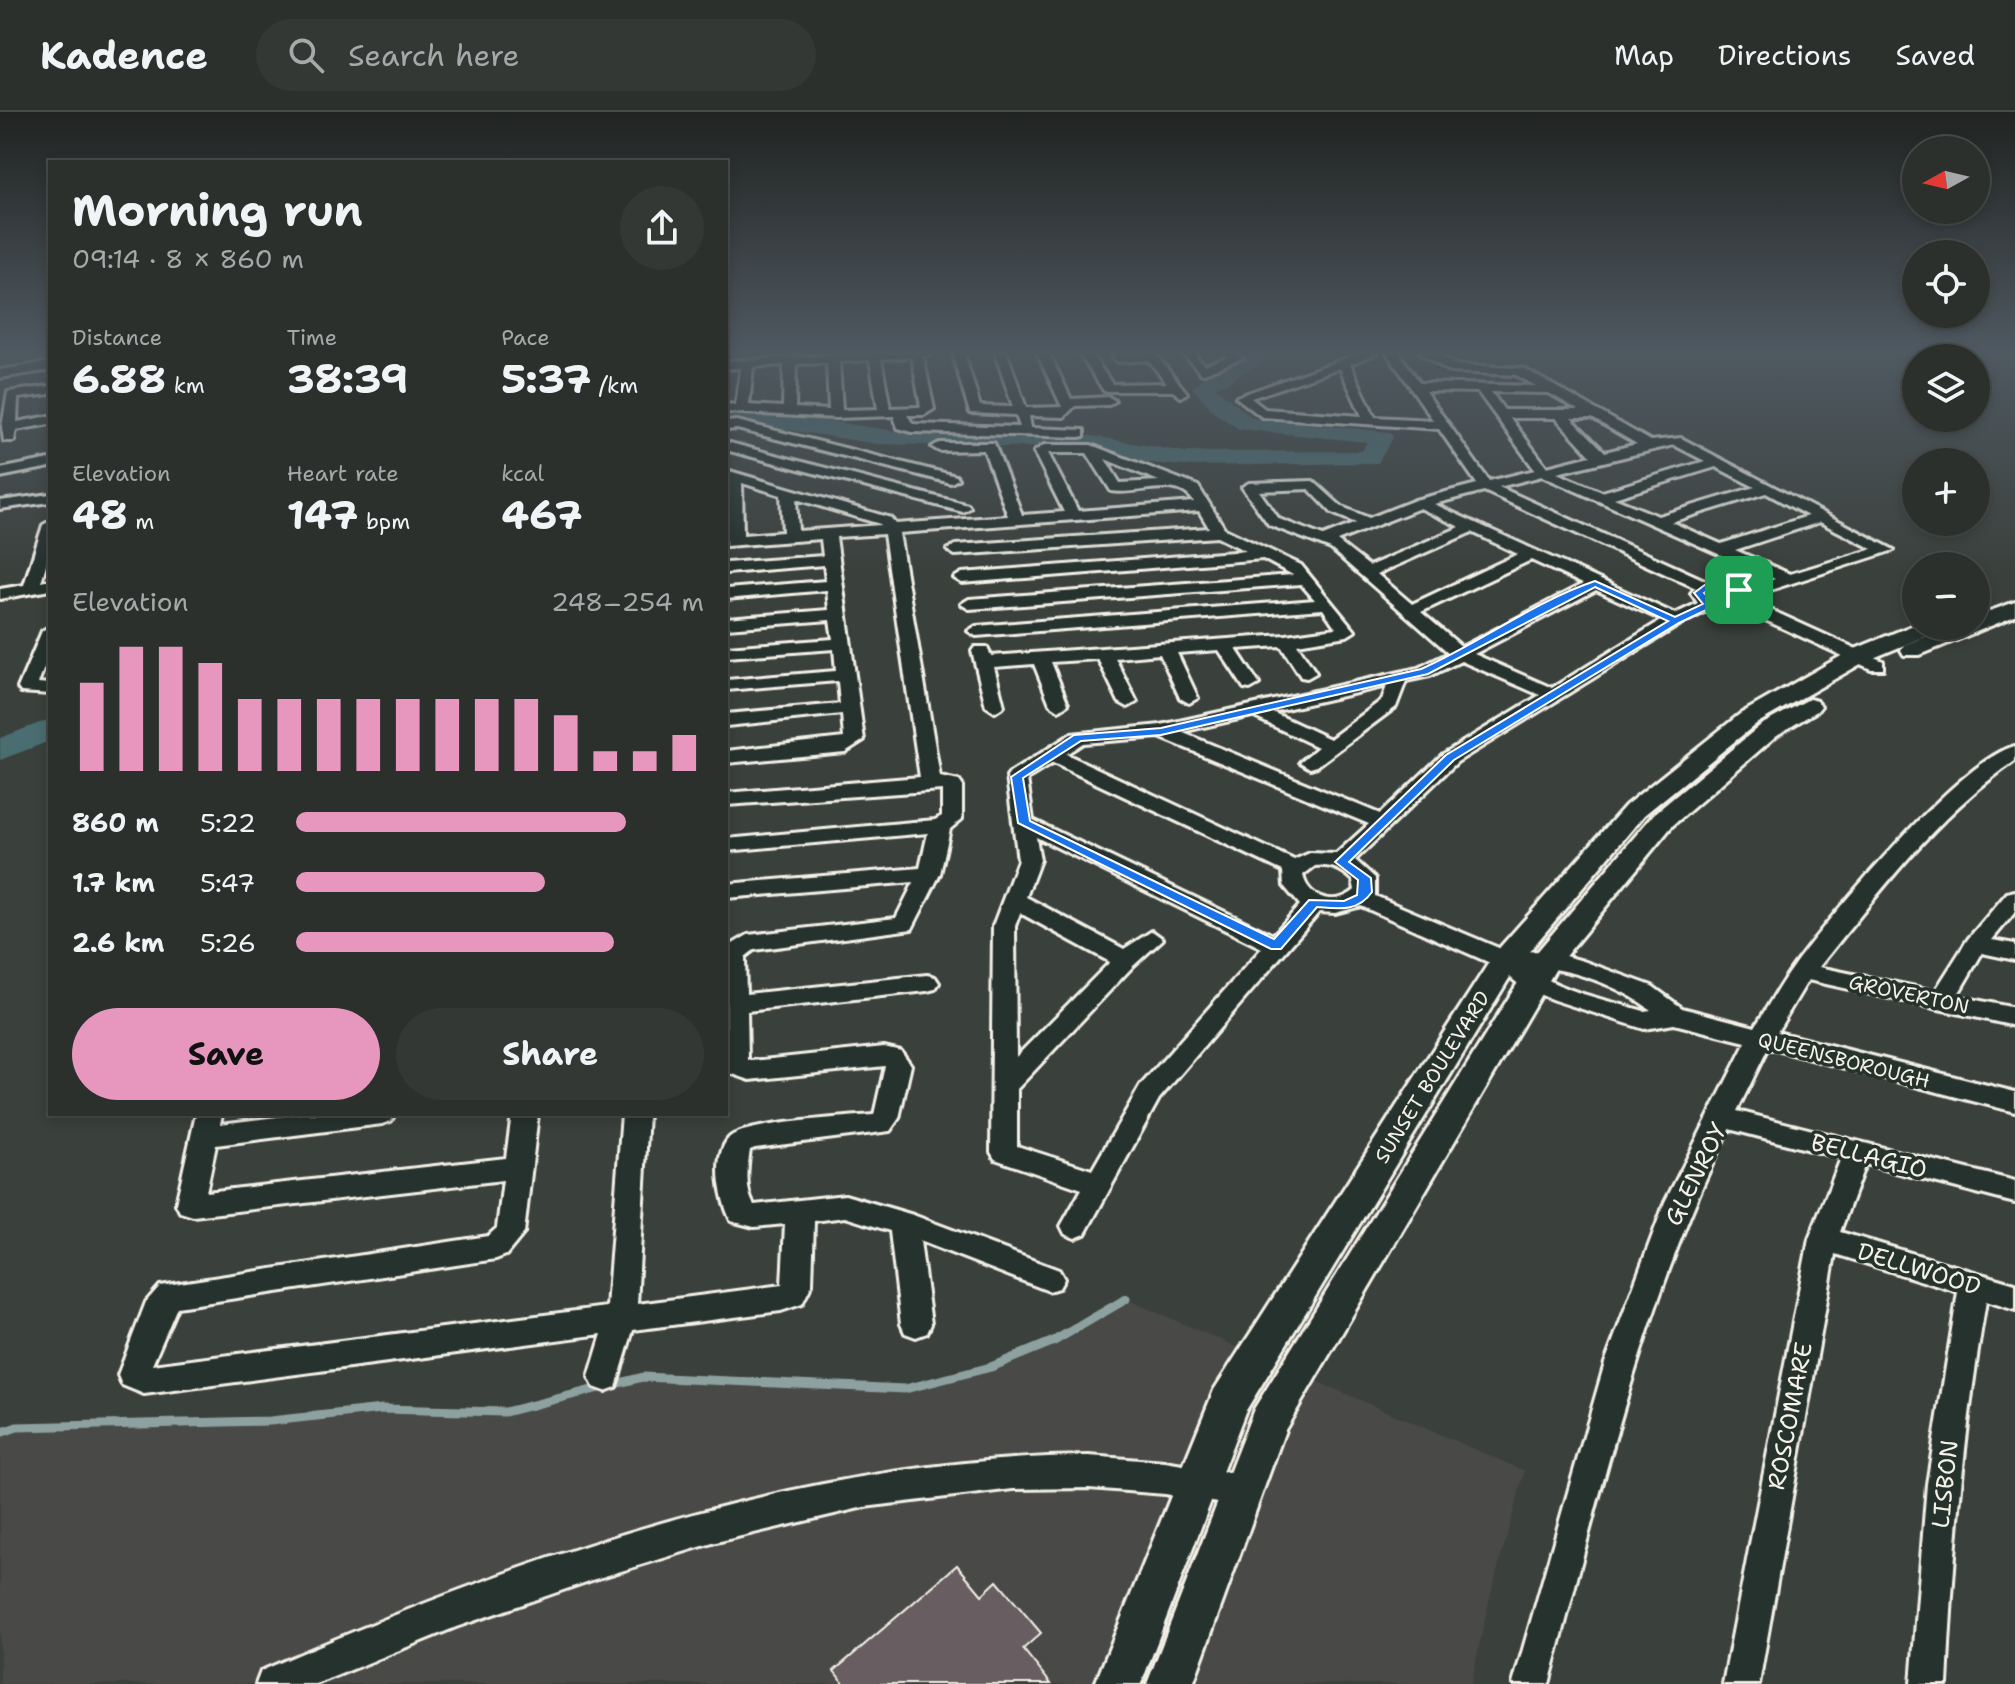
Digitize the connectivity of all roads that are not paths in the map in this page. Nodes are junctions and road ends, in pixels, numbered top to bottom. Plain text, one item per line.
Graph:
1 (9, 426) edge
2 (28, 426) edge
3 (742, 426) edge
4 (907, 426) edge
5 (1026, 426) edge
6 (1445, 426) edge
7 (1509, 426) edge
8 (1571, 426) edge
9 (1616, 426) edge
10 (1027, 431) junction
11 (1079, 433) dead end
12 (1649, 445) junction
13 (728, 447) edge
14 (823, 447) junction
15 (1094, 453) junction
16 (1604, 457) junction
17 (1718, 462) junction
18 (48, 463) edge
19 (794, 464) junction
20 (1544, 472) junction
21 (0, 473) edge
22 (731, 475) edge
23 (951, 479) junction
24 (757, 482) junction
25 (1182, 484) junction
26 (1485, 486) junction
27 (1768, 488) junction
28 (788, 492) junction
29 (1601, 497) junction
30 (48, 498) edge
31 (1420, 503) junction
32 (0, 505) edge
33 (1202, 506) junction
34 (963, 508) junction
35 (1073, 516) junction
36 (1822, 516) junction
37 (1017, 520) junction
38 (1658, 521) junction
39 (1369, 523) junction
40 (970, 524) junction
41 (948, 526) junction
42 (1472, 527) junction
43 (891, 530) junction
44 (48, 532) edge
45 (1219, 532) junction
46 (828, 534) junction
47 (791, 536) junction
48 (730, 540) edge
49 (1323, 541) junction
50 (1722, 549) junction
51 (955, 550) junction
52 (1263, 554) junction
53 (1530, 554) junction
54 (833, 560) junction
55 (728, 568) edge
56 (1366, 573) junction
57 (962, 578) junction
58 (1305, 579) junction
59 (1788, 579) junction
60 (1595, 584) junction
61 (48, 585) edge
62 (835, 585) junction
63 (31, 588) junction
64 (2015, 593) edge
65 (0, 594) edge
66 (728, 594) edge
67 (1708, 596) junction
68 (1749, 600) junction
69 (1990, 602) edge
70 (969, 604) junction
71 (1328, 604) junction
72 (2015, 608) edge
73 (1412, 610) junction
74 (839, 614) junction
75 (1990, 618) edge
76 (1675, 620) junction
77 (728, 623) edge
78 (976, 631) junction
79 (1286, 640) junction
80 (1904, 640) edge
81 (1928, 640) edge
82 (843, 643) junction
83 (1224, 644) junction
84 (1166, 649) junction
85 (728, 652) edge
86 (1104, 653) junction
87 (1461, 655) junction
88 (44, 658) edge
89 (1040, 658) junction
90 (1867, 660) junction
91 (984, 662) junction
92 (1307, 673) dead end
93 (847, 675) junction
94 (1399, 677) junction
95 (1250, 684) dead end
96 (728, 685) edge
97 (48, 689) edge
98 (1552, 694) junction
99 (1189, 698) dead end
100 (1128, 702) dead end
101 (1059, 704) dead end
102 (995, 706) dead end
103 (851, 708) junction
104 (1254, 710) junction
105 (728, 720) edge
106 (1161, 731) junction
107 (1330, 746) junction
108 (2015, 752) edge
109 (1052, 755) junction
110 (728, 757) edge
111 (1310, 762) dead end
112 (931, 782) junction
113 (728, 799) edge
114 (1382, 822) junction
115 (1024, 823) junction
116 (940, 826) junction
117 (728, 845) edge
118 (1341, 862) junction
119 (1295, 868) junction
120 (929, 874) junction
121 (728, 891) edge
122 (1361, 898) junction
123 (2015, 898) edge
124 (1014, 900) junction
125 (1314, 903) junction
126 (1152, 939) dead end
127 (1976, 944) junction
128 (1276, 946) junction
129 (2015, 952) edge
130 (1125, 960) junction
131 (1528, 967) junction
132 (1802, 971) junction
133 (927, 983) dead end
134 (1941, 1002) junction
135 (731, 1005) edge
136 (2015, 1017) edge
137 (1761, 1038) junction
138 (1003, 1087) junction
139 (2015, 1102) edge
140 (350, 1116) edge
141 (525, 1116) edge
142 (635, 1116) edge
143 (1724, 1118) junction
144 (208, 1125) edge
145 (1856, 1153) junction
146 (519, 1167) junction
147 (1100, 1184) junction
148 (2015, 1192) edge
149 (800, 1210) junction
150 (903, 1223) junction
151 (1075, 1226) dead end
152 (1823, 1239) junction
153 (1049, 1279) dead end
154 (1974, 1285) junction
155 (2015, 1297) edge
156 (621, 1319) junction
157 (916, 1324) dead end
158 (605, 1377) dead end
159 (1197, 1482) junction
160 (1242, 1491) junction
161 (274, 1684) edge
162 (1118, 1684) edge
163 (1170, 1684) edge
164 (1531, 1684) edge
165 (1741, 1684) edge
166 (1929, 1684) edge

1 - 2 street
3 - 14 street
4 - 10 street
5 - 10 street
6 - 26 street
7 - 20 street
8 - 16 street
9 - 12 street
10 - 11 street
12 - 16 street
12 - 17 street
13 - 19 street
14 - 19 street
14 - 23 street
15 - 25 street
15 - 25 street
15 - 35 street
16 - 20 street
17 - 27 street
17 - 29 street
18 - 21 street
19 - 24 street
19 - 34 street
20 - 26 street
20 - 29 street
22 - 24 street
22 - 48 street
23 - 34 street
23 - 37 street
24 - 28 street
25 - 33 street
26 - 31 street
26 - 67 street
27 - 36 street
27 - 38 street
28 - 43 street
28 - 47 street
29 - 38 street
30 - 32 street
31 - 39 street
31 - 42 street
33 - 35 street
33 - 45 street
34 - 40 street
35 - 37 street
36 - 50 street
36 - 59 street
37 - 40 street
38 - 50 street
39 - 49 street
39 - 49 street
40 - 41 street
41 - 43 street
41 - 51 street
42 - 53 street
42 - 56 street
43 - 46 street
43 - 112 street
44 - 63 street
45 - 51 street
45 - 52 street
46 - 47 street
46 - 54 street
47 - 48 street
49 - 56 street
50 - 59 street
51 - 57 street
52 - 57 street
52 - 58 street
53 - 60 street
53 - 73 street
54 - 55 street
54 - 62 street
56 - 73 street
57 - 70 street
58 - 70 street
58 - 71 street
59 - 68 street
60 - 76 street
60 - 87 street
61 - 63 street
62 - 66 street
62 - 74 street
63 - 65 street
64 - 69 main road
67 - 68 street
67 - 76 street
68 - 90 street
70 - 78 street
71 - 78 street
71 - 79 street
72 - 75 main road, SUNSET BOULEVARD
73 - 87 street
74 - 77 street
74 - 82 street
76 - 98 street
78 - 91 street
79 - 83 street
79 - 92 street
80 - 90 main road, SUNSET BOULEVARD
81 - 90 main road, SUNSET BOULEVARD
82 - 85 street
82 - 93 street
83 - 84 street
83 - 95 street
84 - 86 street
84 - 99 street
86 - 89 street
86 - 100 street
87 - 94 street
87 - 98 street
88 - 97 street
89 - 91 street
89 - 101 street
90 - 131 main road, SUNSET BOULEVARD
91 - 102 street
93 - 96 street
93 - 103 street
94 - 104 street
94 - 107 street
98 - 114 street
103 - 105 street
103 - 110 street
104 - 106 street
104 - 107 street
106 - 109 street
106 - 114 street
107 - 111 street
108 - 132 street, GLENROY
109 - 115 street
109 - 119 street
112 - 113 street
112 - 116 street
114 - 118 street
115 - 124 street
115 - 128 street
116 - 117 street
116 - 120 street
118 - 119 street
118 - 122 street
119 - 125 street
120 - 121 street
120 - 135 street
122 - 125 street
122 - 131 street, QUEENSBOROUGH
123 - 127 street
124 - 130 street
124 - 138 street
125 - 128 street
126 - 130 street
127 - 129 street
127 - 134 street
128 - 147 street
130 - 138 street
131 - 137 street, QUEENSBOROUGH
131 - 159 main road, SUNSET BOULEVARD
131 - 160 main road, SUNSET BOULEVARD
132 - 134 street, GROVERTON
132 - 137 street, GLENROY
133 - 135 street
134 - 136 street, GROVERTON
135 - 149 street
137 - 139 street, QUEENSBOROUGH
137 - 143 street, GLENROY
138 - 147 street
140 - 144 street
141 - 146 street
142 - 156 street
143 - 145 street, BELLAGIO
143 - 164 street, GLENROY
144 - 146 street
145 - 148 street, BELLAGIO
145 - 152 street, ROSCOMARE
146 - 156 street
147 - 151 street
149 - 150 street
149 - 156 street
150 - 153 street
150 - 157 street
152 - 154 street, DELLWOOD
152 - 165 street, ROSCOMARE
154 - 155 street, DELLWOOD
154 - 166 street, LISBON
156 - 158 street
159 - 160 street
159 - 161 street
159 - 162 main road, SUNSET BOULEVARD
160 - 163 main road, SUNSET BOULEVARD

